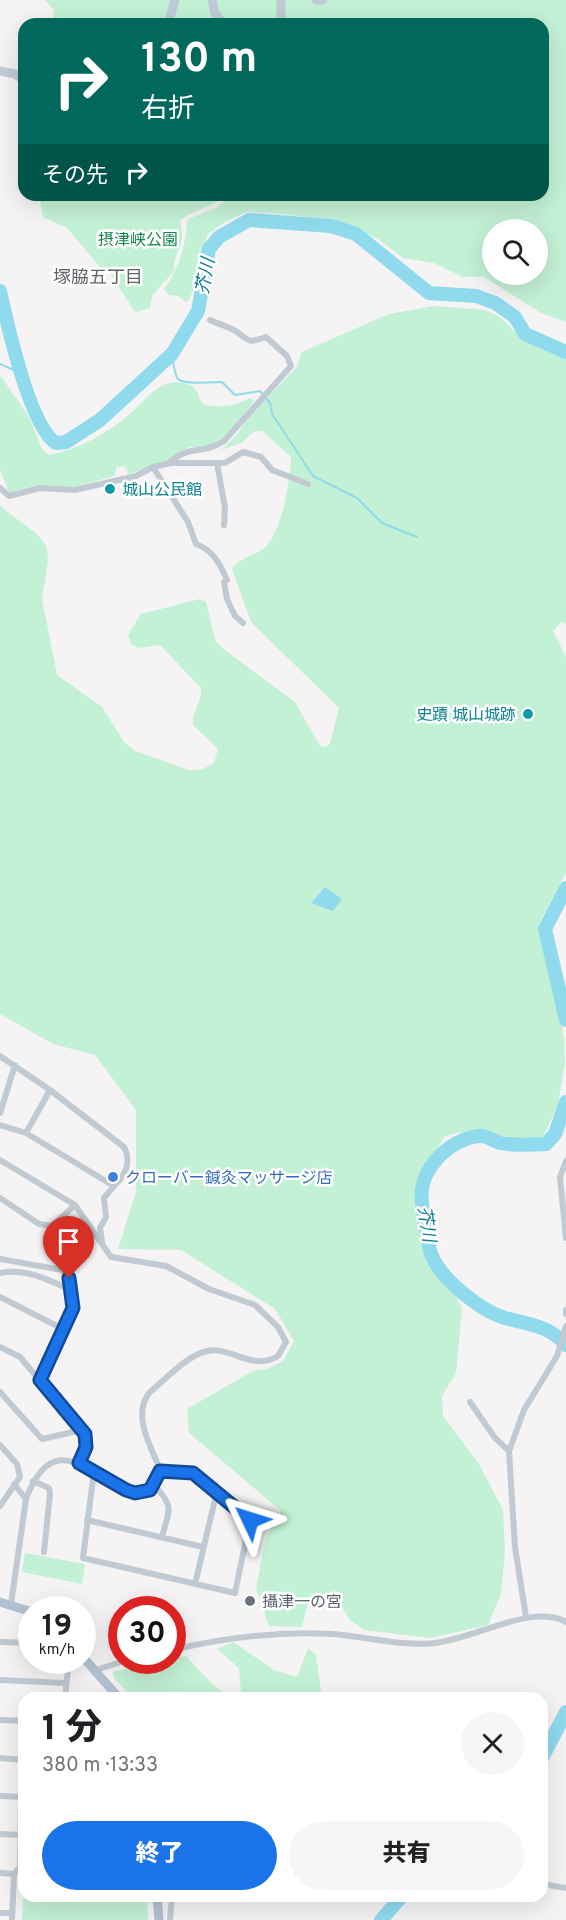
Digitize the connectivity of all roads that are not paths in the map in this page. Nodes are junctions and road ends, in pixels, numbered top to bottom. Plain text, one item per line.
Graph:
1 (175, 0) edge
2 (212, 0) edge
3 (281, 0) edge
4 (316, 0) edge
5 (323, 0) edge
6 (170, 18) edge
7 (219, 18) edge
8 (281, 18) edge
9 (0, 71) edge
10 (18, 76) edge
11 (210, 320) dead end
12 (169, 463) junction
13 (216, 463) junction
14 (153, 467) junction
15 (308, 484) dead end
16 (0, 488) edge
17 (224, 525) dead end
18 (243, 623) dead end
19 (0, 1056) edge
20 (15, 1065) junction
21 (50, 1090) junction
22 (0, 1113) edge
23 (0, 1125) edge
24 (26, 1133) junction
25 (0, 1160) edge
26 (566, 1161) edge
27 (114, 1186) junction
28 (0, 1198) edge
29 (75, 1205) junction
30 (566, 1238) edge
31 (102, 1242) junction
32 (0, 1259) edge
33 (0, 1273) edge
34 (71, 1290) junction
35 (0, 1298) edge
36 (566, 1328) edge
37 (63, 1329) junction
38 (0, 1347) edge
39 (40, 1380) junction
40 (0, 1392) edge
41 (470, 1402) dead end
42 (82, 1430) junction
43 (0, 1444) edge
44 (509, 1451) junction
45 (79, 1463) junction
46 (94, 1471) junction
47 (160, 1471) junction
48 (33, 1481) junction
49 (14, 1484) junction
50 (155, 1486) junction
51 (217, 1491) junction
52 (26, 1499) junction
53 (0, 1506) edge
54 (87, 1520) junction
55 (162, 1537) junction
56 (203, 1547) junction
57 (44, 1552) dead end
58 (195, 1584) junction
59 (0, 1602) edge
60 (11, 1604) junction
61 (18, 1607) edge
62 (526, 1617) junction
63 (566, 1622) edge
64 (0, 1642) edge
65 (18, 1643) edge
66 (186, 1647) edge
67 (108, 1666) edge
68 (96, 1670) joint
69 (67, 1674) edge
70 (0, 1680) edge
71 (66, 1683) junction
72 (65, 1692) edge
73 (114, 1692) edge
74 (0, 1720) edge
75 (18, 1721) edge
76 (0, 1758) edge
77 (18, 1760) edge
78 (0, 1796) edge
79 (18, 1797) edge
80 (0, 1834) edge
81 (18, 1835) edge
82 (18, 1869) edge
83 (0, 1873) edge
84 (14, 1874) junction
85 (548, 1885) edge
86 (566, 1888) edge
87 (158, 1902) edge
88 (172, 1902) edge
89 (0, 1913) edge
90 (12, 1916) edge
91 (159, 1920) edge
92 (170, 1920) edge

1 - 6 street
2 - 7 street
3 - 8 street
4 - 5 street
9 - 10 street
11 - 12 street
12 - 13 street
12 - 14 street
13 - 15 street
13 - 17 street
14 - 16 street
14 - 18 street
19 - 20 street
20 - 21 street
20 - 22 street
21 - 24 street
21 - 27 street
23 - 24 street
24 - 27 street
25 - 29 street
26 - 30 street
27 - 31 street
28 - 29 street
29 - 31 street
31 - 47 street
32 - 34 street
33 - 34 street
34 - 37 street
35 - 37 street
36 - 44 street
37 - 39 street
38 - 39 street
39 - 42 street
40 - 42 street
41 - 44 street
42 - 45 street
43 - 49 street
44 - 62 street
45 - 46 street
45 - 48 street
46 - 50 street
46 - 54 street
47 - 50 street
47 - 51 street
48 - 52 street
48 - 57 street
49 - 52 street
49 - 53 street
50 - 55 street
51 - 56 street
51 - 58 street
52 - 60 street
54 - 55 street
54 - 58 street
55 - 56 street
56 - 58 street
59 - 60 main road
60 - 61 main road
62 - 63 street
62 - 66 street
64 - 65 street
67 - 68 street
68 - 73 main road
69 - 71 street
70 - 71 street
71 - 72 street
74 - 75 street
76 - 77 street
78 - 79 street
80 - 81 street
82 - 84 street
83 - 84 street
84 - 90 street
85 - 86 street
87 - 91 main road
88 - 92 street
89 - 90 street

